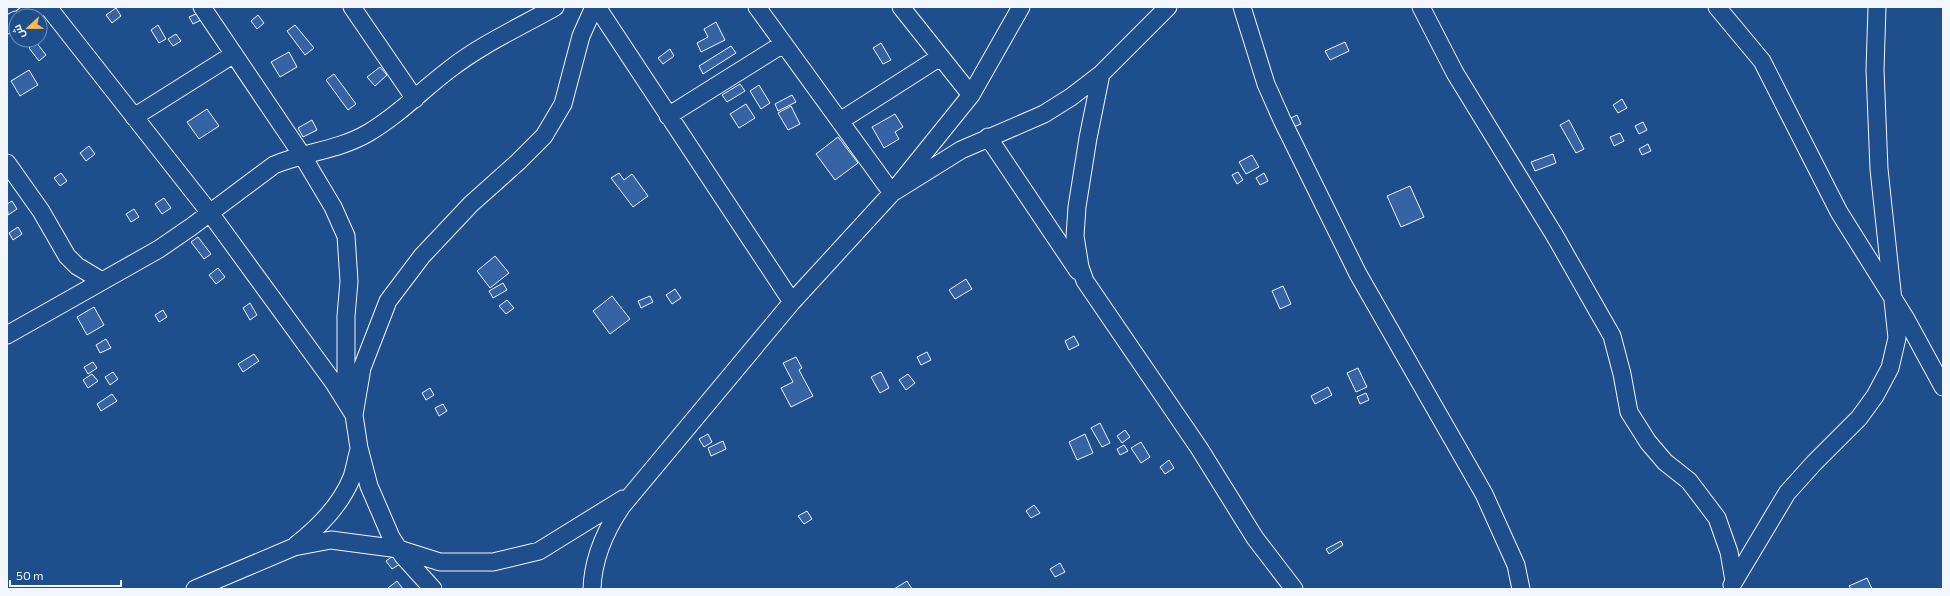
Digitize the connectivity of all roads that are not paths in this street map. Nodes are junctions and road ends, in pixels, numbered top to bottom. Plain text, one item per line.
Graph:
1 (48, 7) edge
2 (202, 7) edge
3 (352, 7) edge
4 (596, 7) edge
5 (757, 7) edge
6 (901, 7) edge
7 (1021, 7) edge
8 (1168, 7) edge
9 (1242, 7) edge
10 (1421, 7) edge
11 (1717, 7) edge
12 (1877, 7) edge
13 (545, 9) edge
14 (783, 44) junction
15 (234, 54) junction
16 (940, 57) junction
17 (1101, 74) junction
18 (971, 95) junction
19 (415, 98) junction
20 (668, 116) junction
21 (134, 117) junction
22 (840, 120) junction
23 (988, 138) junction
24 (302, 155) junction
25 (7, 163) edge
26 (892, 193) junction
27 (210, 213) junction
28 (102, 281) junction
29 (1085, 281) junction
30 (1893, 299) junction
31 (792, 302) junction
32 (8, 333) edge
33 (1943, 387) edge
34 (344, 397) junction
35 (354, 415) junction
36 (360, 448) junction
37 (632, 493) junction
38 (294, 546) junction
39 (399, 549) junction
40 (1732, 585) edge
41 (196, 589) edge
42 (433, 589) edge
43 (592, 589) edge
44 (1294, 589) edge
45 (1522, 589) edge

1 - 21 street
2 - 15 street
3 - 19 street
4 - 20 street
4 - 35 street
5 - 14 street
6 - 16 street
7 - 18 street
8 - 17 street
9 - 45 street
10 - 40 street
11 - 30 street
12 - 30 street
13 - 19 street
14 - 20 street
14 - 22 street
15 - 21 street
15 - 24 street
16 - 18 street
16 - 22 street
17 - 23 street
17 - 29 street
18 - 26 street
19 - 24 street
20 - 31 street
21 - 27 street
22 - 26 street
23 - 26 street
23 - 29 street
24 - 27 street
24 - 34 street
25 - 28 street
26 - 31 street
27 - 28 street
27 - 34 street
28 - 32 street
29 - 44 street
30 - 33 street
30 - 40 street
31 - 37 street
34 - 35 street
35 - 36 street
36 - 38 street
36 - 39 street
37 - 39 street
37 - 43 street
38 - 39 street
38 - 41 street
39 - 42 street

